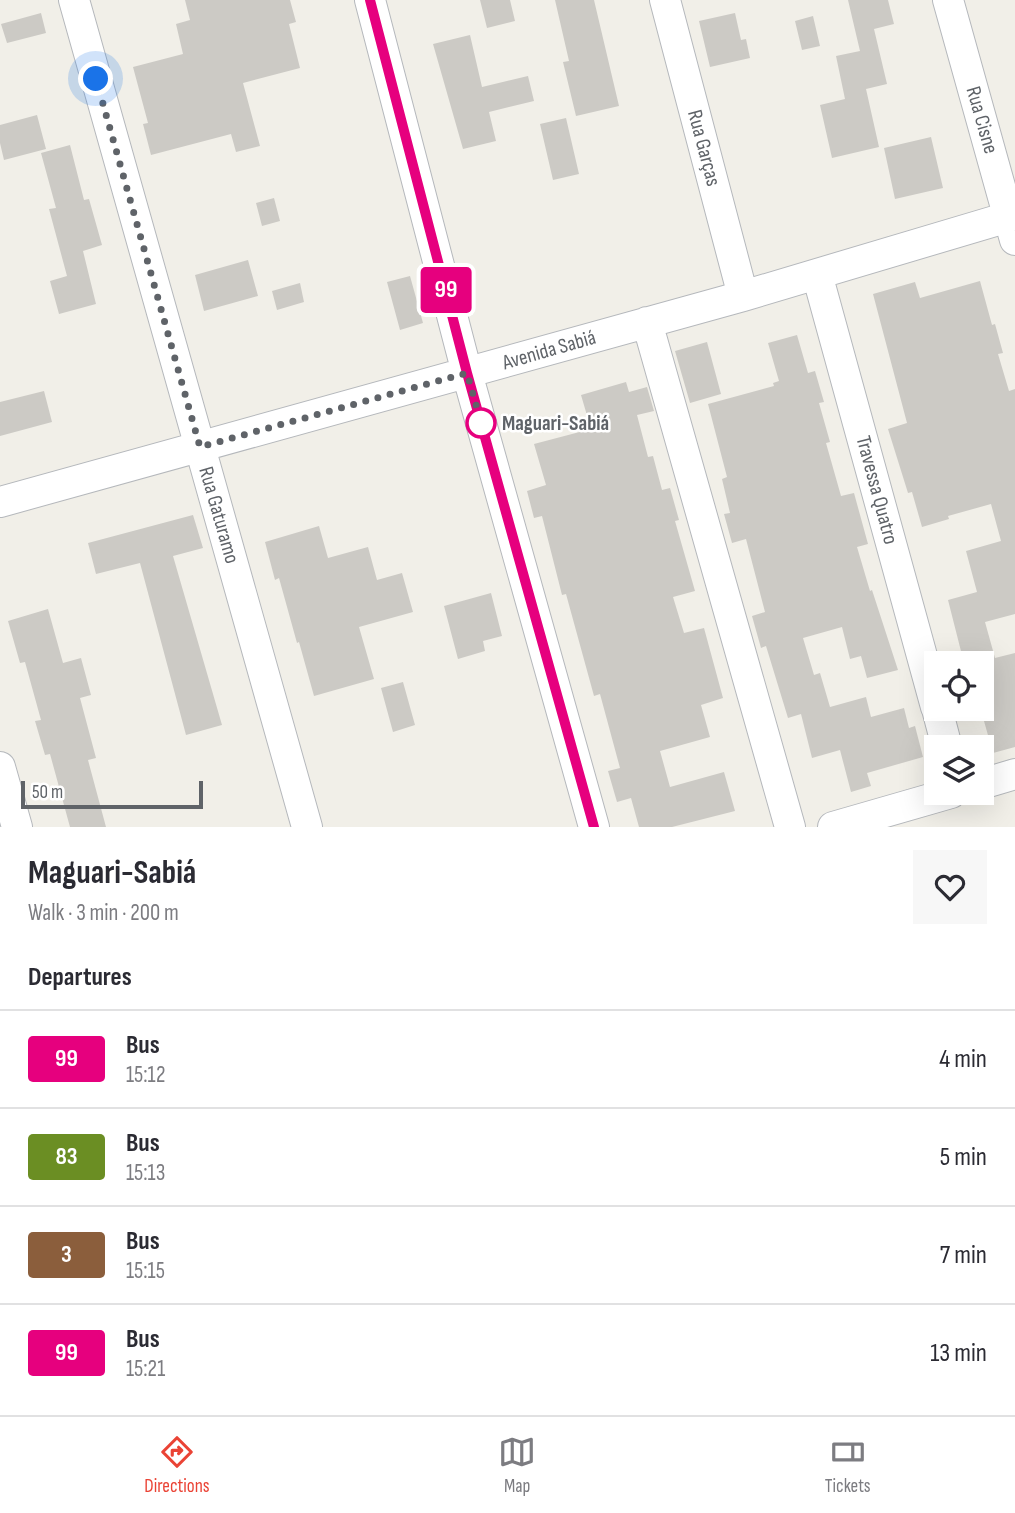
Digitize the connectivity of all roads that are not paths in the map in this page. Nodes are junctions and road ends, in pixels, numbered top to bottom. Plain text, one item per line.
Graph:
1 (74, 0) edge
2 (370, 0) edge
3 (665, 0) edge
4 (948, 0) edge
5 (1013, 224) edge
6 (817, 274) junction
7 (743, 296) junction
8 (647, 322) junction
9 (467, 373) junction
10 (200, 447) junction
11 (0, 502) edge
12 (924, 661) edge
13 (0, 767) edge
14 (1015, 774) edge
15 (994, 780) edge
16 (924, 803) edge
17 (875, 821) edge
18 (17, 827) edge
19 (307, 827) edge
20 (594, 827) edge
21 (790, 827) edge
22 (833, 827) edge

1 - 10 street, Rua Gaturamo
2 - 9 street
3 - 7 street, Rua Garças
4 - 5 street, Rua Cisne
5 - 6 street, Avenida Sabiá
6 - 7 street, Avenida Sabiá
6 - 12 street, Travessa Quatro
7 - 8 street, Avenida Sabiá
8 - 9 street, Avenida Sabiá
8 - 21 street
9 - 10 street, Avenida Sabiá
9 - 20 street
10 - 11 street, Avenida Sabiá
10 - 19 street, Rua Gaturamo
13 - 18 street
14 - 15 street
16 - 17 street
17 - 22 street

